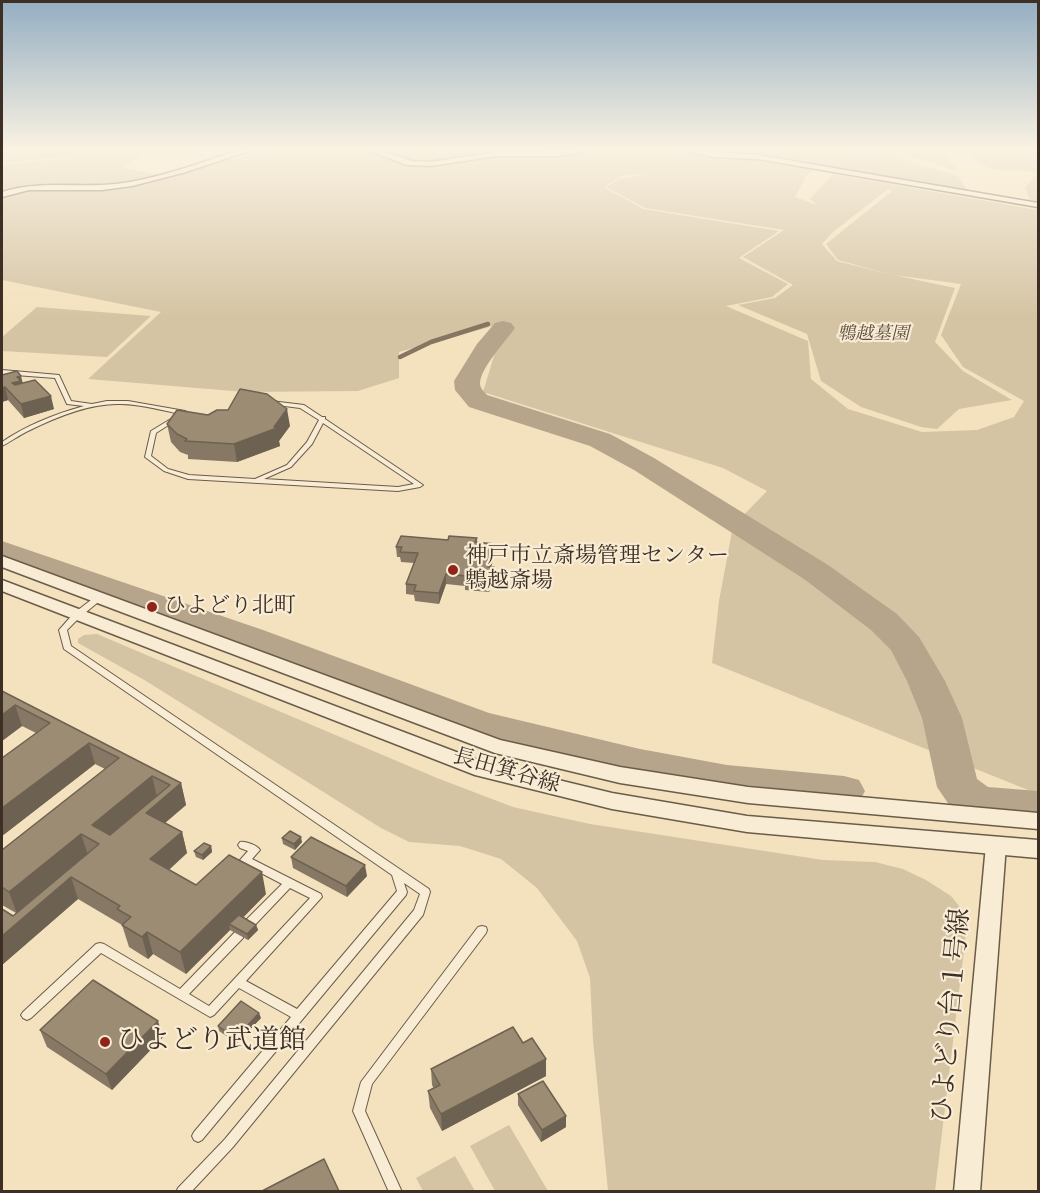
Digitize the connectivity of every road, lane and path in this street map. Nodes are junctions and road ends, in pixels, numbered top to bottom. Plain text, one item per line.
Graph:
1 (2, 372) edge
2 (266, 402) edge
3 (94, 405) junction
4 (323, 418) junction
5 (2, 444) edge
6 (256, 481) junction
7 (2, 561) edge
8 (2, 585) edge
9 (98, 599) junction
10 (77, 615) junction
11 (1038, 821) edge
12 (243, 845) dead end
13 (996, 845) junction
14 (1038, 849) edge
15 (396, 873) junction
16 (289, 883) junction
17 (248, 925) edge
18 (482, 930) dead end
19 (239, 934) edge
20 (239, 982) junction
21 (181, 995) junction
22 (27, 1015) dead end
23 (299, 1016) junction
24 (198, 1136) dead end
25 (182, 1191) edge
26 (396, 1191) edge
27 (967, 1191) edge

1 - 3 lane
2 - 4 lane
3 - 5 lane
3 - 6 lane
4 - 6 lane
4 - 6 lane
7 - 9 street, 長田箕谷線
8 - 10 street, 長田箕谷線
9 - 10 lane
9 - 11 street, 長田箕谷線
10 - 13 street, 長田箕谷線
10 - 15 lane
12 - 16 lane
13 - 14 street, 長田箕谷線
13 - 27 street, ひよどり台１号線
15 - 23 lane
15 - 25 lane
16 - 17 lane
16 - 20 lane
18 - 26 lane
19 - 21 lane
20 - 21 lane
20 - 23 lane
21 - 22 lane
23 - 24 lane

